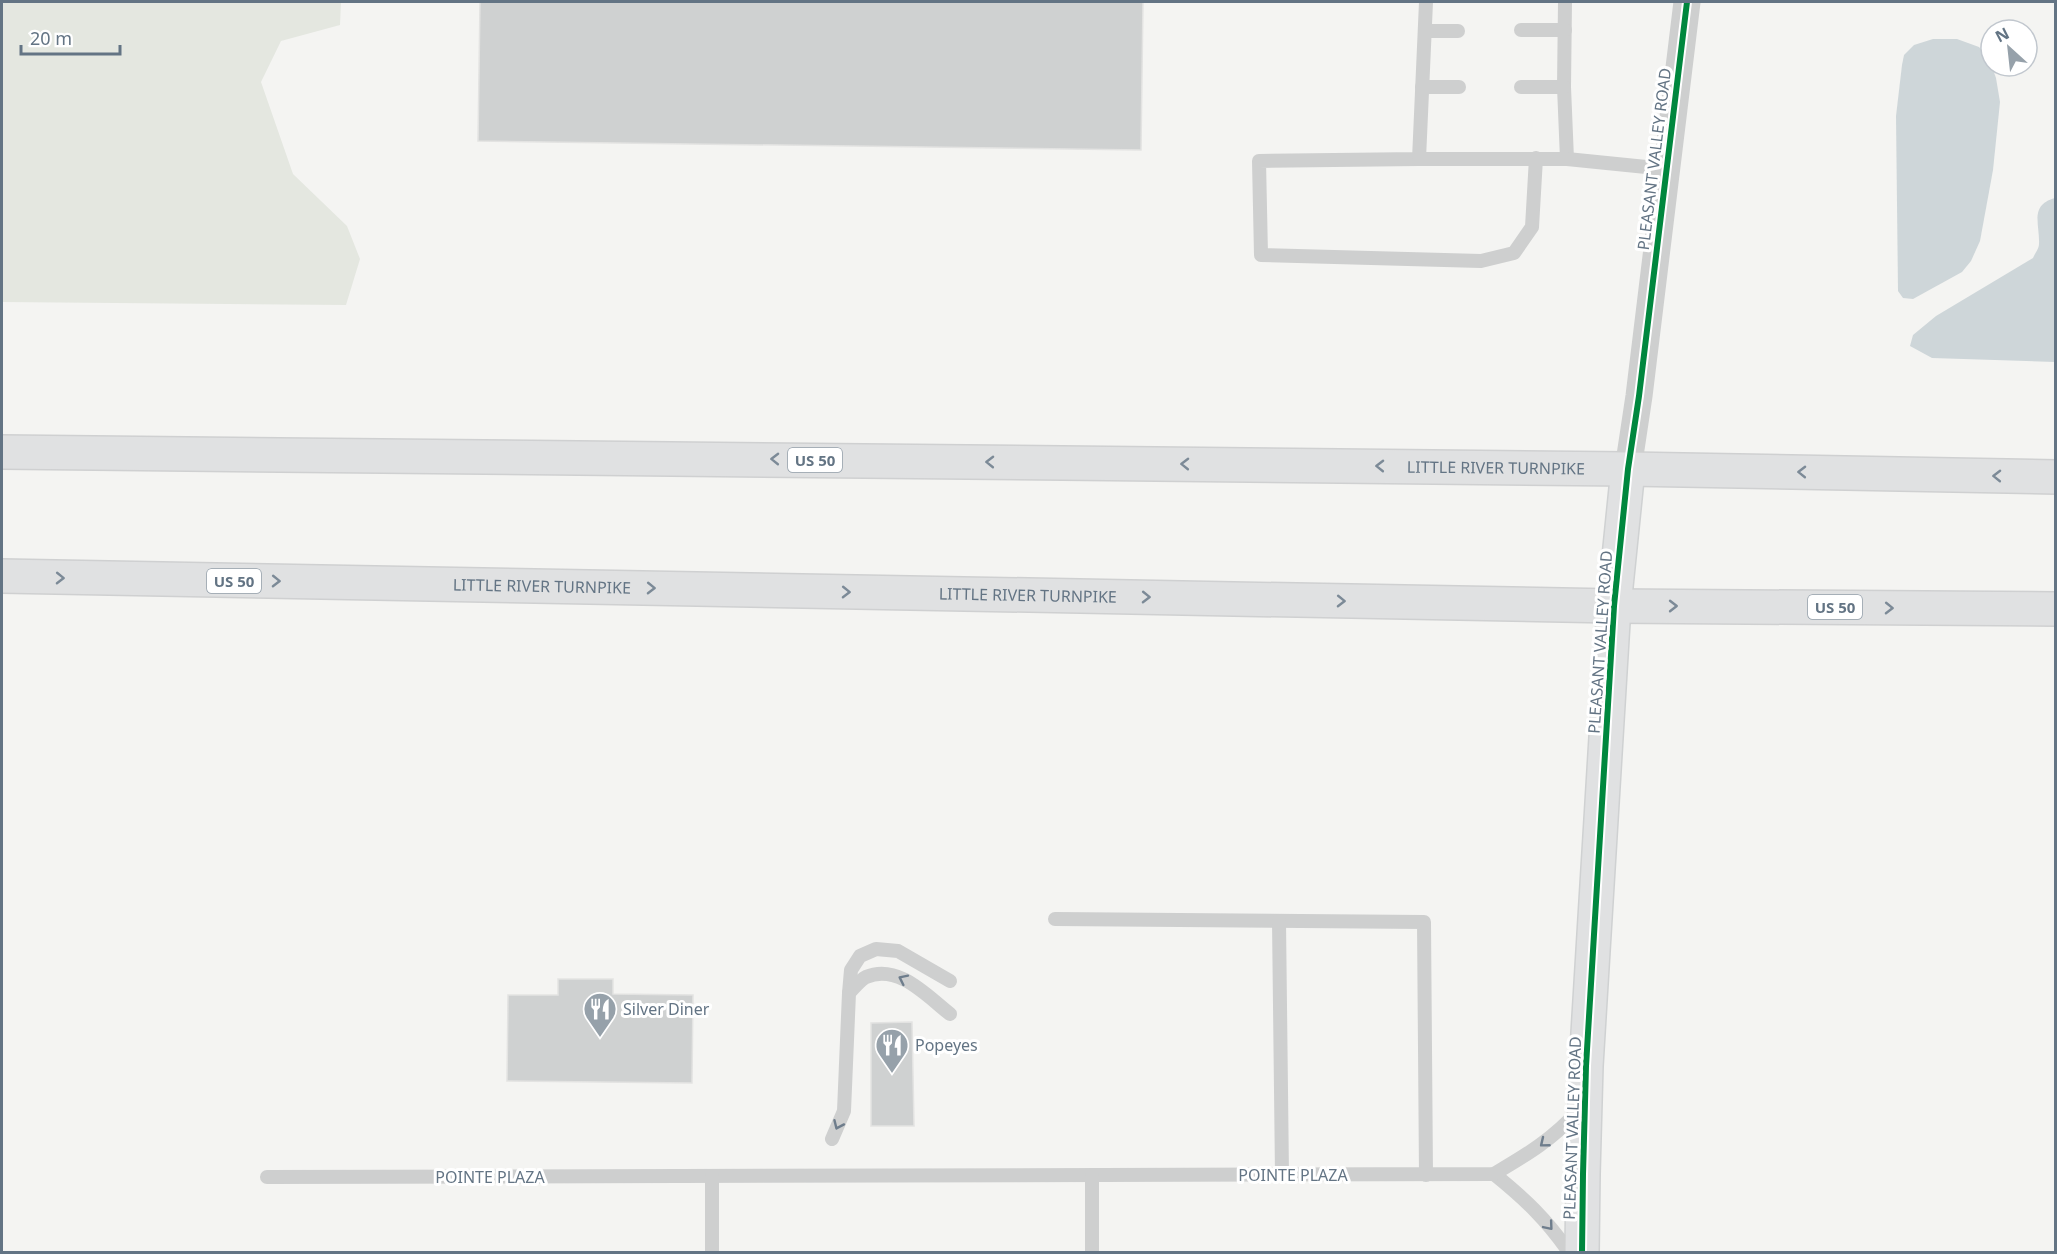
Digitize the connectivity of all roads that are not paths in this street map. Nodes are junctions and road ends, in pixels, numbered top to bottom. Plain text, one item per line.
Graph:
1 (1426, 2) edge
2 (1565, 2) edge
3 (1687, 2) edge
4 (1521, 30) dead end
5 (1565, 30) junction
6 (1458, 31) dead end
7 (1425, 32) junction
8 (1422, 87) junction
9 (1459, 87) dead end
10 (1521, 87) dead end
11 (1564, 87) junction
12 (1536, 158) junction
13 (1419, 159) junction
14 (1567, 159) junction
15 (1666, 169) junction
16 (2, 452) edge
17 (1628, 469) junction
18 (2055, 477) edge
19 (2, 576) edge
20 (1614, 606) junction
21 (2055, 609) edge
22 (1055, 919) dead end
23 (1279, 921) junction
24 (950, 981) dead end
25 (849, 993) junction
26 (950, 1014) dead end
27 (1586, 1103) junction
28 (832, 1138) dead end
29 (1494, 1174) junction
30 (1282, 1175) junction
31 (1426, 1175) junction
32 (712, 1176) junction
33 (1092, 1176) junction
34 (267, 1178) dead end
35 (712, 1252) edge
36 (1092, 1252) edge
37 (1569, 1252) edge
38 (1582, 1252) edge

1 - 7 lane
2 - 5 lane
3 - 15 street, PLEASANT VALLEY ROAD
4 - 5 lane
5 - 11 lane
6 - 7 lane
7 - 8 lane
8 - 9 lane
8 - 13 lane
10 - 11 lane
11 - 14 lane
12 - 13 lane
12 - 13 lane
12 - 14 lane
14 - 15 lane
15 - 17 street, PLEASANT VALLEY ROAD
17 -> 16 main road, LITTLE RIVER TURNPIKE / US 50
18 -> 17 main road, LITTLE RIVER TURNPIKE / US 50
17 - 20 main road, PLEASANT VALLEY ROAD
19 -> 20 main road, LITTLE RIVER TURNPIKE / US 50
20 -> 21 main road, LITTLE RIVER TURNPIKE / US 50
20 - 27 main road, PLEASANT VALLEY ROAD
22 - 23 lane
23 - 30 lane
23 - 31 lane
24 - 25 lane
26 -> 25 lane
25 -> 28 lane
27 -> 29 lane
27 - 38 main road, PLEASANT VALLEY ROAD
29 - 31 lane, POINTE PLAZA
29 -> 37 lane
30 - 31 lane, POINTE PLAZA
30 - 33 lane, POINTE PLAZA
32 - 33 lane, POINTE PLAZA
32 - 34 lane, POINTE PLAZA
32 - 35 lane
33 - 36 lane

